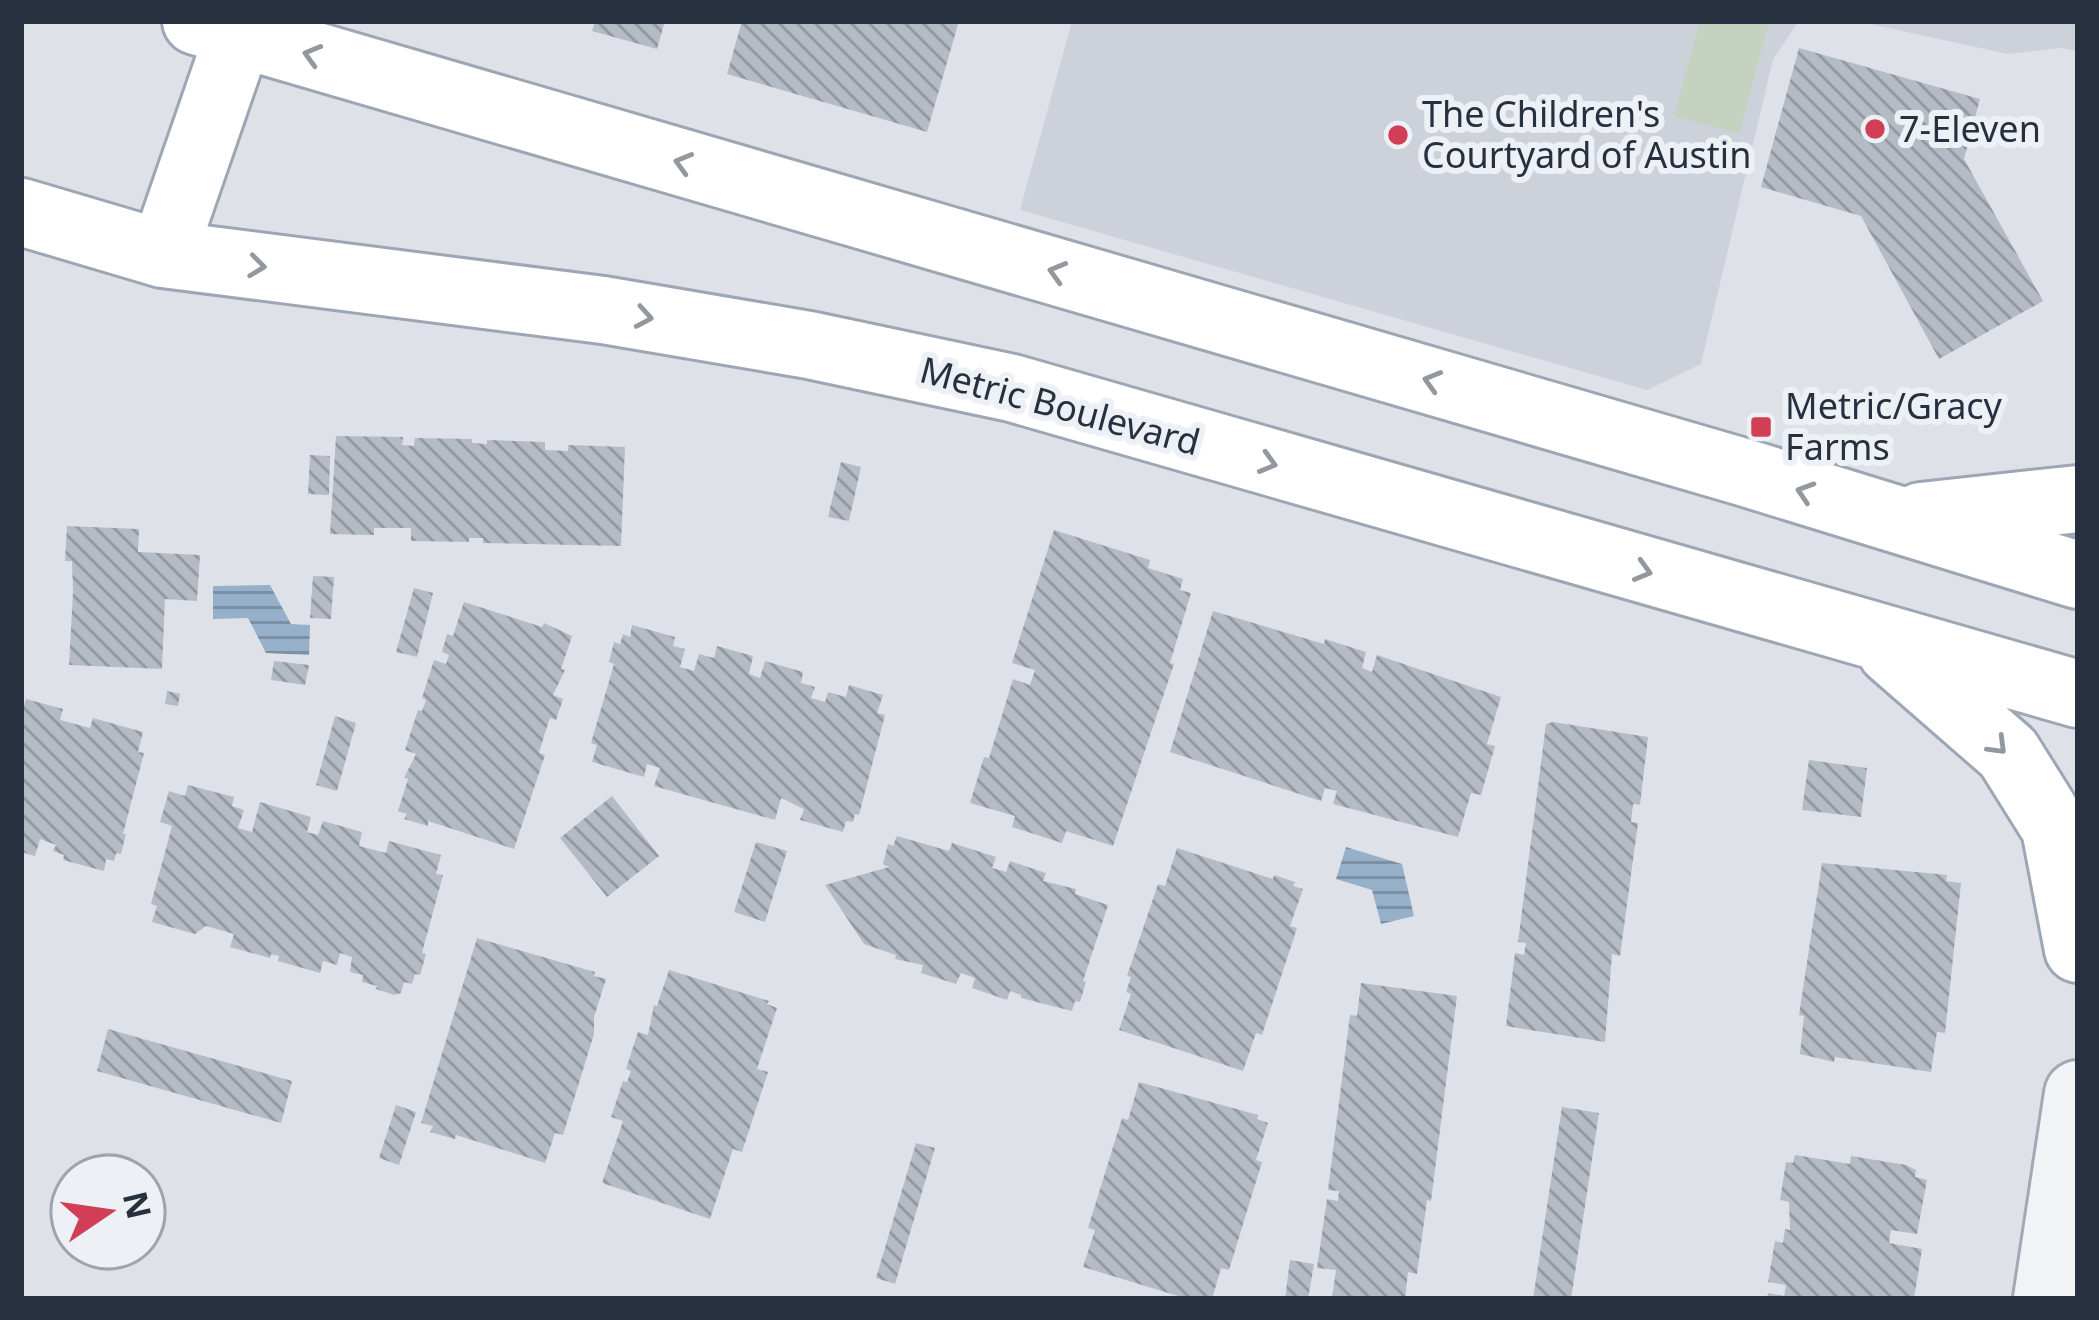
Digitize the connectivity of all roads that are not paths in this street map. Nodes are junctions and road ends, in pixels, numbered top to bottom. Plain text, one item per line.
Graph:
1 (217, 27) edge
2 (21, 212) edge
3 (163, 254) junction
4 (2078, 499) edge
5 (1887, 519) junction
6 (2078, 575) edge
7 (1880, 640) junction
8 (2078, 694) edge
9 (2078, 950) edge
10 (2078, 1094) edge
11 (2047, 1299) edge

1 - 3 main road
5 -> 1 main road
2 - 3 main road, Metric Boulevard
3 -> 7 main road, Metric Boulevard
4 - 5 main road
5 - 6 main road
7 - 8 main road, Metric Boulevard
7 -> 9 main road
10 - 11 street

